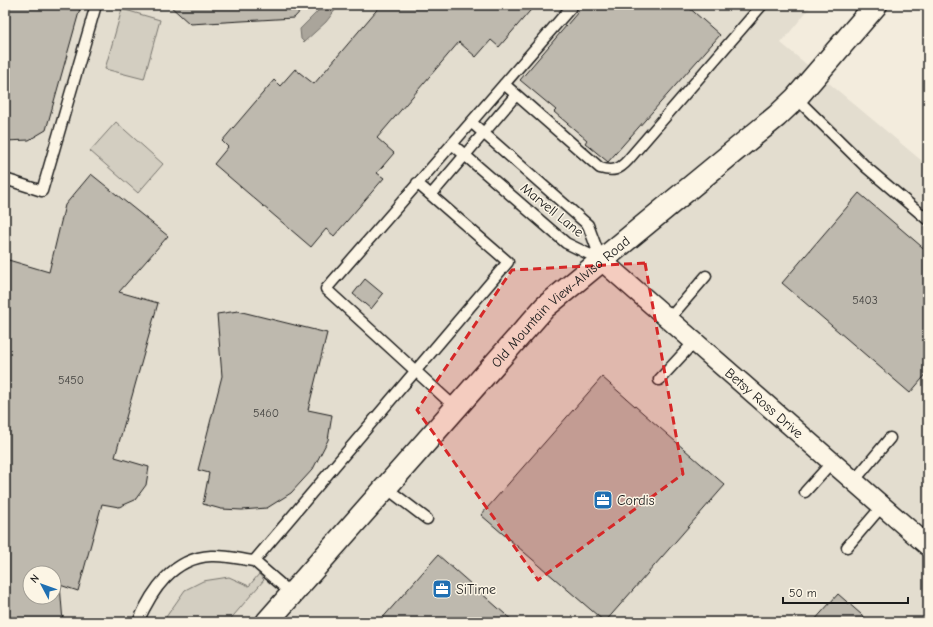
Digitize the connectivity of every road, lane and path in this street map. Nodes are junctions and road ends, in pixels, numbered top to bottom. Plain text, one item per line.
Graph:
1 (96, 5) edge
2 (573, 5) edge
3 (762, 5) edge
4 (876, 5) edge
5 (504, 84) junction
6 (516, 95) junction
7 (796, 98) junction
8 (471, 122) junction
9 (484, 133) junction
10 (452, 144) junction
11 (464, 156) junction
12 (5, 179) edge
13 (417, 184) junction
14 (431, 196) junction
15 (928, 220) edge
16 (601, 260) junction
17 (706, 276) dead end
18 (668, 320) junction
19 (694, 342) junction
20 (415, 370) junction
21 (659, 380) dead end
22 (456, 408) junction
23 (890, 438) dead end
24 (832, 462) junction
25 (854, 481) junction
26 (385, 487) junction
27 (805, 492) dead end
28 (882, 506) junction
29 (427, 519) dead end
30 (928, 546) edge
31 (847, 547) dead end
32 (254, 562) junction
33 (292, 594) junction
34 (138, 622) edge
35 (267, 622) edge

1 - 12 lane
2 - 5 lane
3 - 6 lane
4 - 7 street, Old Mountain View-Alviso Road
5 - 6 lane
5 - 8 lane
6 - 9 lane
7 - 15 lane
7 - 16 street, Old Mountain View-Alviso Road
8 - 9 lane, Marvell Lane
8 - 10 lane
9 - 11 lane
9 - 16 lane, Marvell Lane
10 - 11 lane, Marvell Lane
10 - 13 lane
11 - 14 lane
11 - 16 lane, Marvell Lane
13 - 14 lane
13 - 20 lane
14 - 20 lane
16 - 18 street, Betsy Ross Drive
16 - 22 street, Old Mountain View-Alviso Road
17 - 18 lane
18 - 19 street, Betsy Ross Drive
19 - 21 lane
19 - 24 street, Betsy Ross Drive
20 - 22 lane
20 - 32 lane
22 - 26 street, Old Mountain View-Alviso Road
23 - 25 lane
24 - 25 street, Betsy Ross Drive
24 - 27 lane
25 - 28 street, Betsy Ross Drive
26 - 29 lane
26 - 33 street, Old Mountain View-Alviso Road
28 - 30 street, Betsy Ross Drive
28 - 31 lane
32 - 33 lane
32 - 34 lane
33 - 35 street, Old Mountain View-Alviso Road

